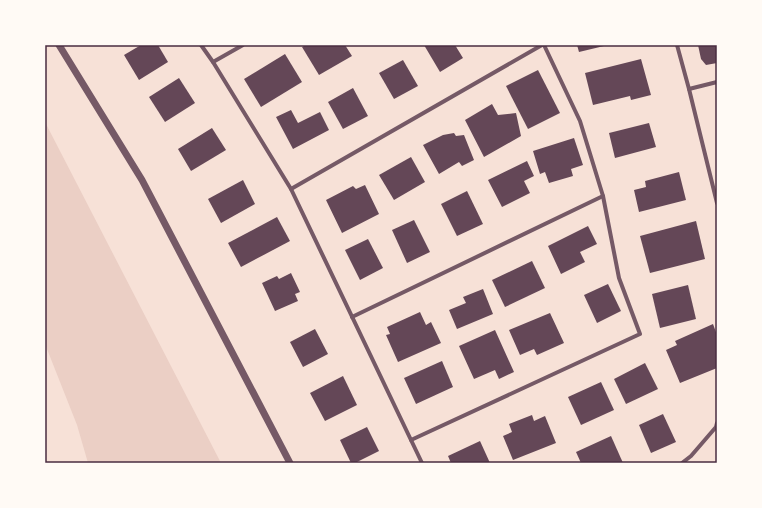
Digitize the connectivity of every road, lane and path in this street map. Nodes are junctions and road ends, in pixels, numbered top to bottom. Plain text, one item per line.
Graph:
1 (59, 45) edge
2 (202, 45) edge
3 (243, 45) edge
4 (543, 45) edge
5 (678, 45) edge
6 (213, 62) junction
7 (717, 82) edge
8 (690, 89) junction
9 (290, 189) junction
10 (603, 196) junction
11 (717, 203) edge
12 (352, 316) junction
13 (717, 423) edge
14 (411, 440) junction
15 (290, 463) edge
16 (422, 463) edge
17 (682, 463) edge

1 - 15 street
2 - 6 street
3 - 6 street
4 - 9 street
4 - 10 street
5 - 8 street
6 - 9 street
7 - 8 street
8 - 11 street
9 - 12 street
10 - 12 street
10 - 14 street
12 - 14 street
13 - 17 street
14 - 16 street

